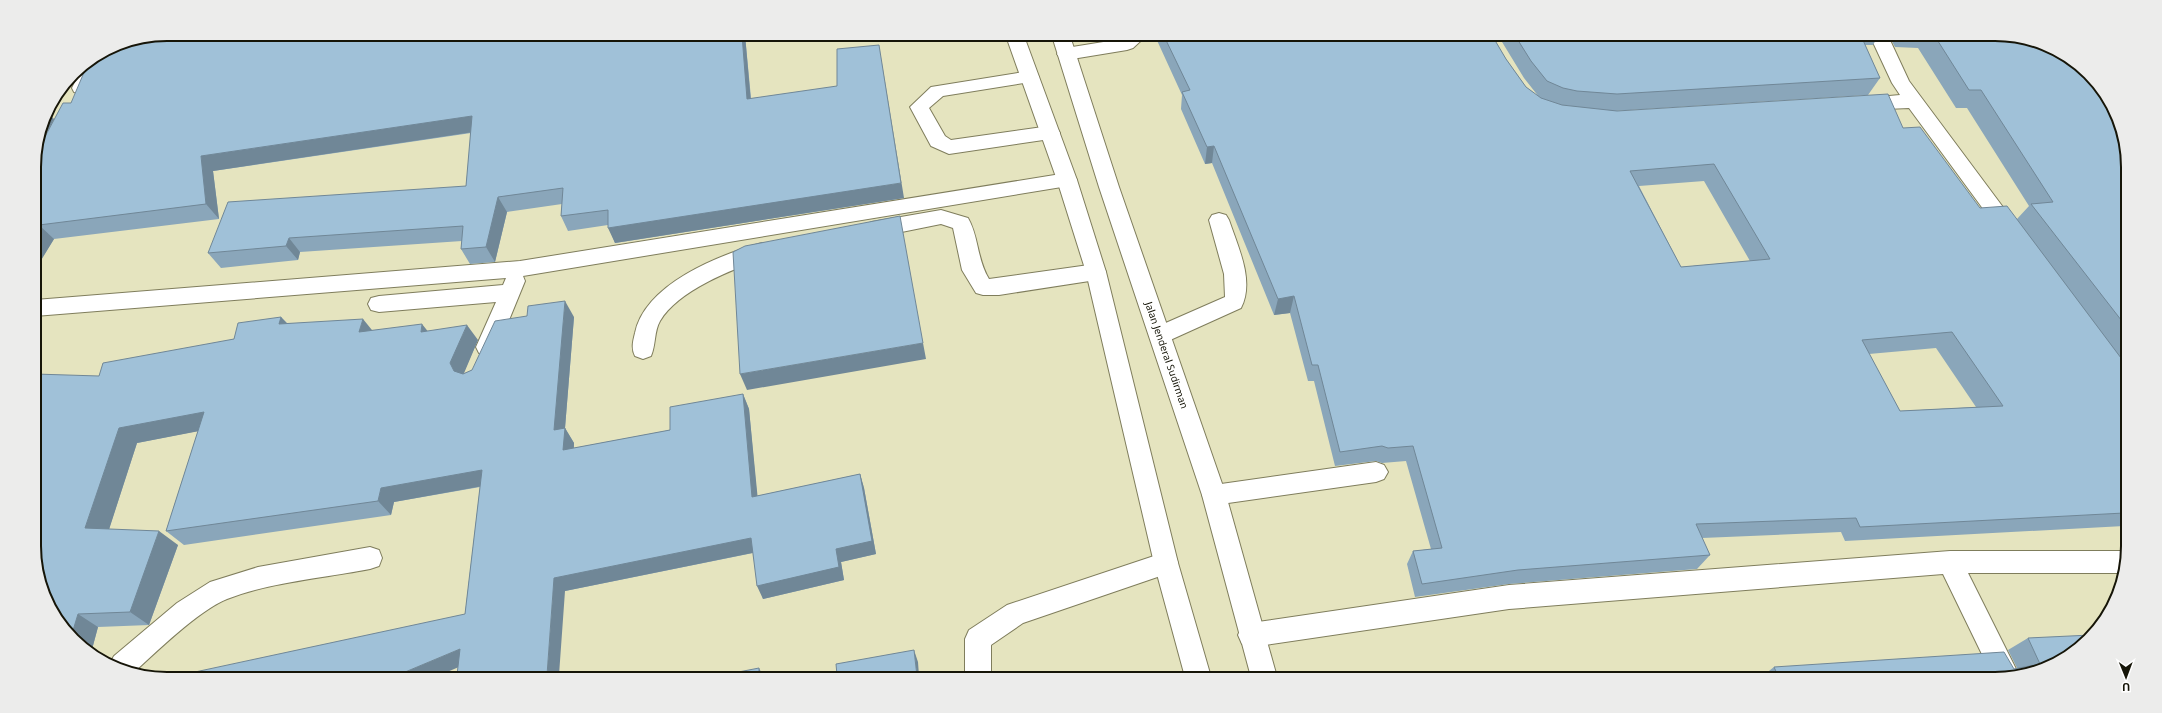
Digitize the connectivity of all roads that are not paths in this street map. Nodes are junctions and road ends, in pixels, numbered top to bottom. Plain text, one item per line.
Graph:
1 (1017, 41) edge
2 (1131, 41) edge
3 (1881, 41) edge
4 (1063, 45) edge
5 (93, 65) edge
6 (1030, 76) junction
7 (1914, 101) junction
8 (72, 106) edge
9 (1843, 106) edge
10 (1050, 133) junction
11 (1067, 180) junction
12 (1219, 220) dead end
13 (830, 238) edge
14 (784, 247) edge
15 (2024, 249) edge
16 (520, 269) junction
17 (1096, 272) junction
18 (511, 292) junction
19 (379, 304) dead end
20 (41, 308) edge
21 (1160, 335) junction
22 (643, 350) dead end
23 (480, 364) edge
24 (1376, 472) edge
25 (1214, 494) junction
26 (370, 558) dead end
27 (1950, 562) junction
28 (2120, 562) edge
29 (1166, 563) junction
30 (1251, 635) junction
31 (124, 664) edge
32 (978, 672) edge
33 (1197, 672) edge
34 (1262, 672) edge
35 (2004, 672) edge

1 - 6 street
2 - 4 street
3 - 7 street
4 - 21 street, Jalan Jenderal Sudirman
5 - 8 street
6 - 10 street
6 - 10 street
7 - 9 street
7 - 15 street
10 - 11 street
11 - 16 street
11 - 17 street
12 - 21 street
13 - 17 street
14 - 22 street
16 - 18 street
16 - 20 street
17 - 29 street
18 - 19 street
18 - 23 street
21 - 25 street, Jalan Jenderal Sudirman
24 - 25 street
25 - 30 street, Jalan Jenderal Sudirman
26 - 31 street
27 - 28 street
27 - 30 street
27 - 35 street
29 - 32 street
29 - 33 street
30 - 34 street, Jalan Jenderal Sudirman

